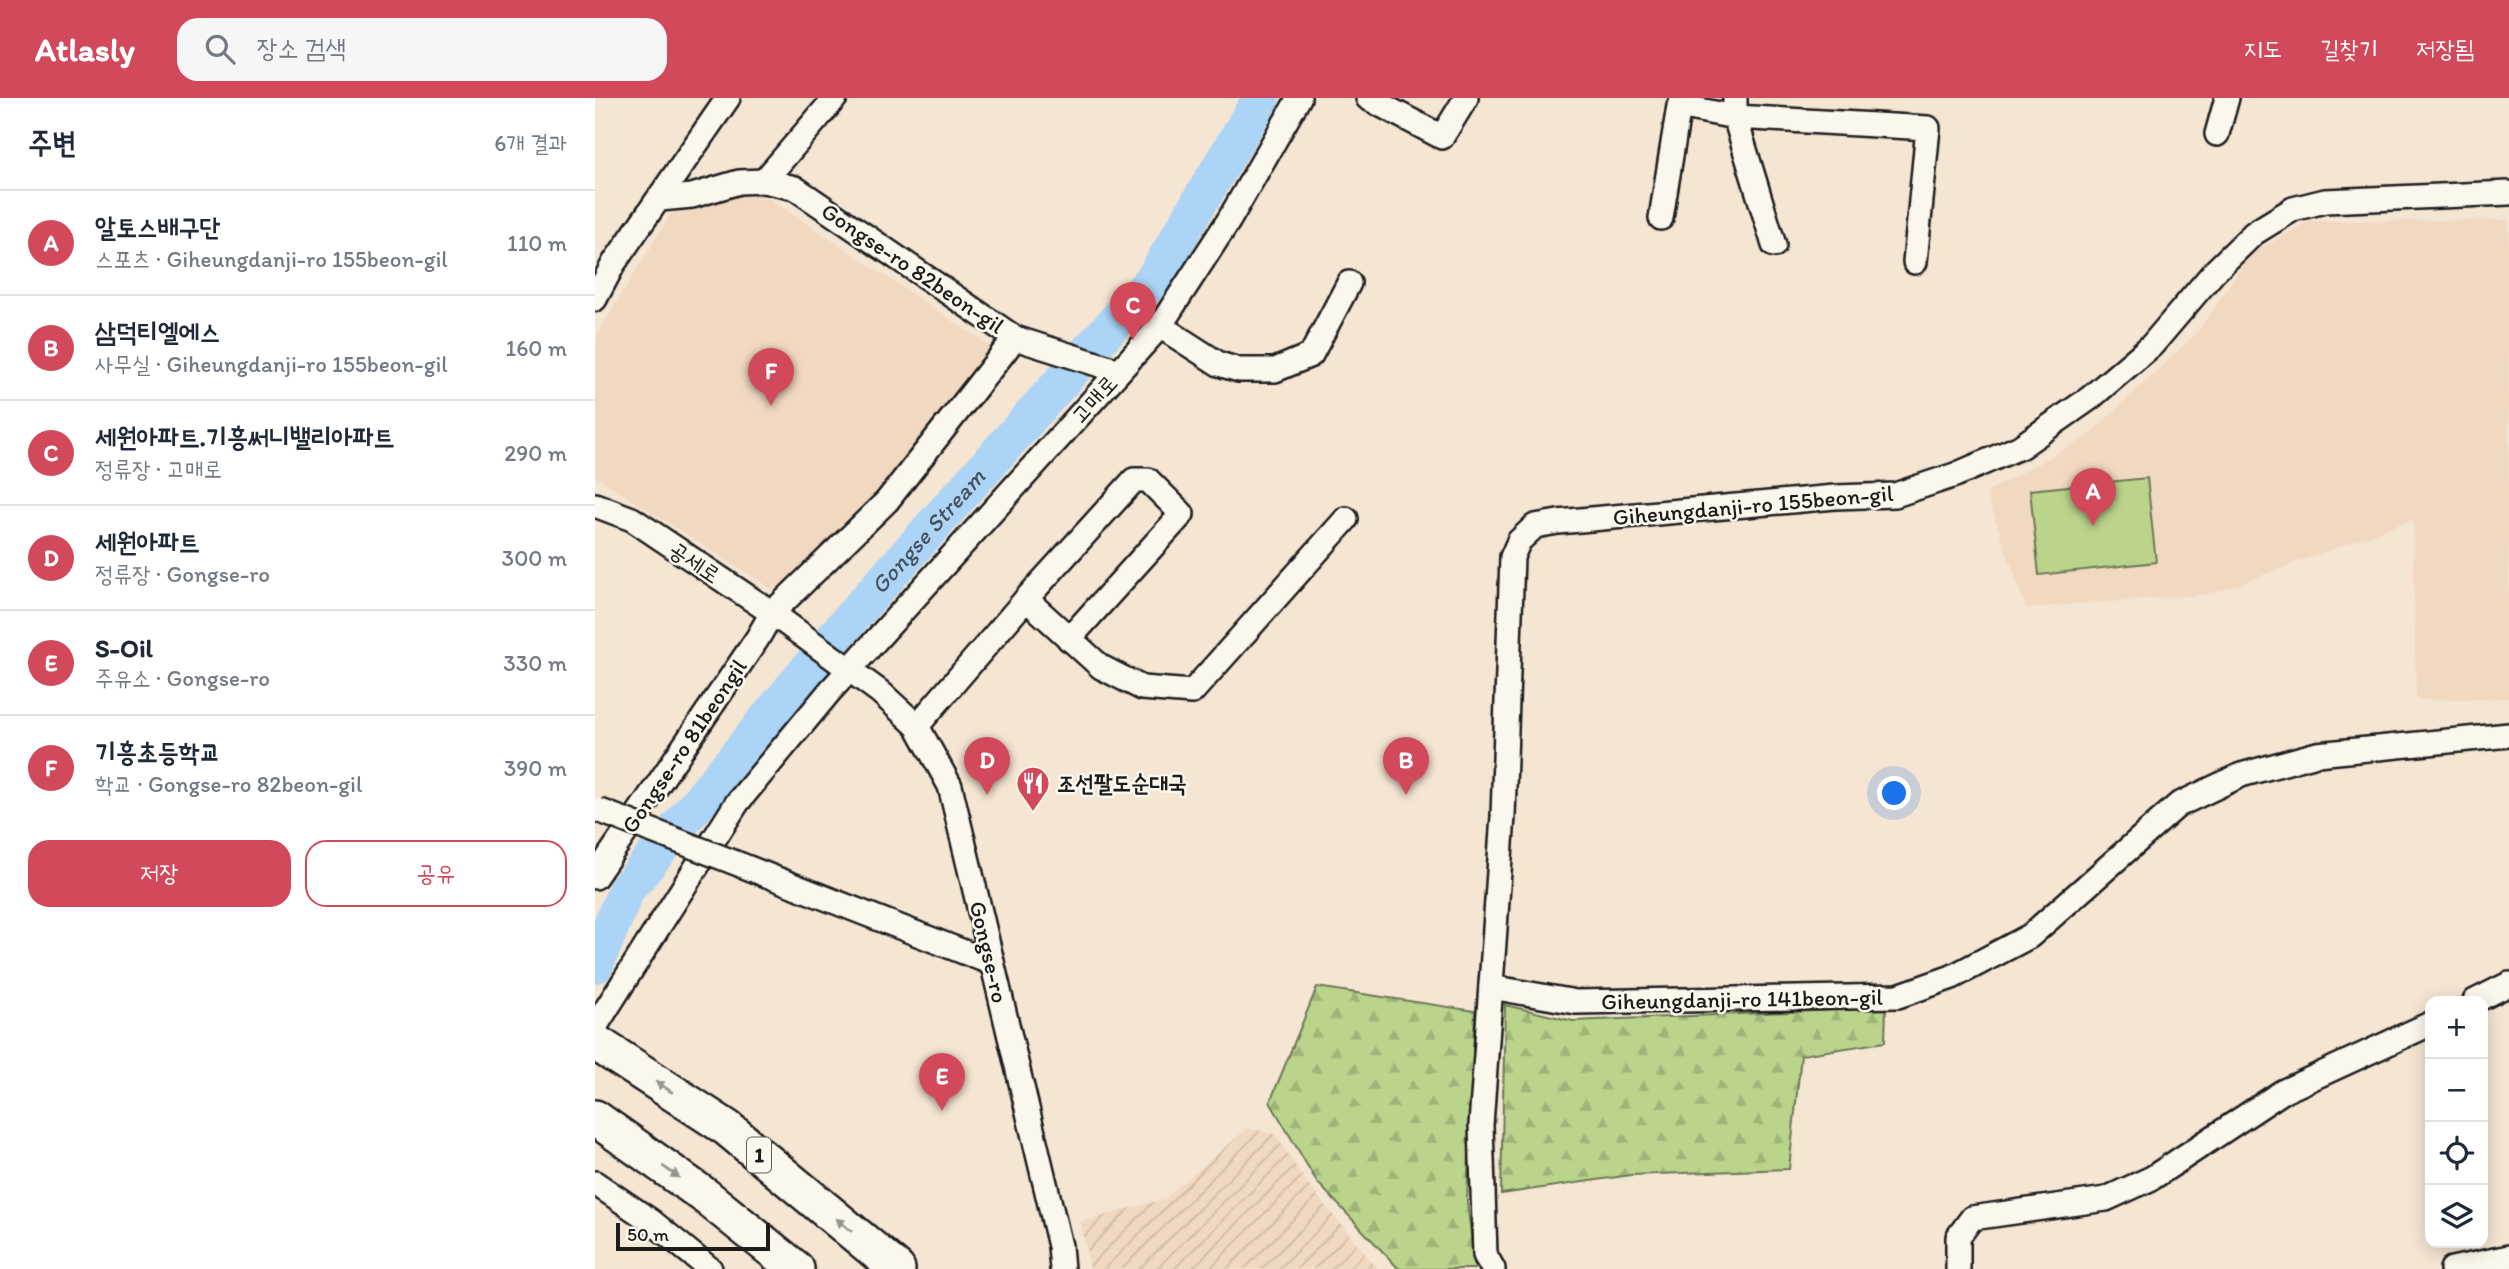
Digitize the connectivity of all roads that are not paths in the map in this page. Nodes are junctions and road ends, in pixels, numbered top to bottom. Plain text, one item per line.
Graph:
1 (728, 98) edge
2 (835, 98) edge
3 (1299, 98) edge
4 (1368, 98) edge
5 (1465, 98) edge
6 (2227, 98) edge
7 (1735, 107) edge
8 (2217, 134) dead end
9 (764, 181) junction
10 (2509, 193) edge
11 (660, 199) junction
12 (1661, 218) dead end
13 (1773, 246) dead end
14 (1915, 262) dead end
15 (1349, 283) dead end
16 (595, 299) edge
17 (1160, 326) junction
18 (1015, 338) junction
19 (1119, 371) junction
20 (595, 506) edge
21 (1346, 519) dead end
22 (1026, 599) junction
23 (772, 613) junction
24 (1069, 639) junction
25 (850, 670) junction
26 (917, 726) junction
27 (2509, 735) edge
28 (596, 810) edge
29 (595, 877) edge
30 (992, 963) junction
31 (2509, 984) edge
32 (1491, 988) junction
33 (2485, 996) edge
34 (2425, 1026) edge
35 (601, 1041) edge
36 (595, 1118) edge
37 (595, 1183) edge
38 (2509, 1257) edge
39 (710, 1269) edge
40 (796, 1269) edge
41 (897, 1269) edge
42 (1062, 1269) edge
43 (1493, 1269) edge
44 (1958, 1269) edge
45 (2452, 1269) edge

1 - 11 street
2 - 9 street
3 - 17 street, 고매로
4 - 5 street
6 - 8 street
7 - 12 street
7 - 13 street
7 - 14 street
9 - 11 street, Gongse-ro 82beon-gil
9 - 18 street, Gongse-ro 82beon-gil
10 - 32 street, Giheungdanji-ro 155beon-gil
11 - 16 street
15 - 17 street
17 - 19 street, 고매로
18 - 19 street
18 - 23 street, Gongse-ro 82beon-gil
19 - 25 street, 고매로
20 - 23 street, 공세로
21 - 24 street
22 - 24 street
22 - 24 street
22 - 26 street
23 - 25 street, 공세로
23 - 29 street, Gongse-ro 81beongil
25 - 26 street, Gongse-ro
25 - 35 street, 고매로
26 - 30 street, Gongse-ro
27 - 32 street, Giheungdanji-ro 141beon-gil
28 - 30 street, bridge
30 - 42 street, Gongse-ro
31 - 33 street
32 - 43 street, Giheungdanji-ro 155beon-gil
34 - 44 street
41 -> 35 highway, 1
36 -> 40 highway
37 - 39 street
38 - 45 street

